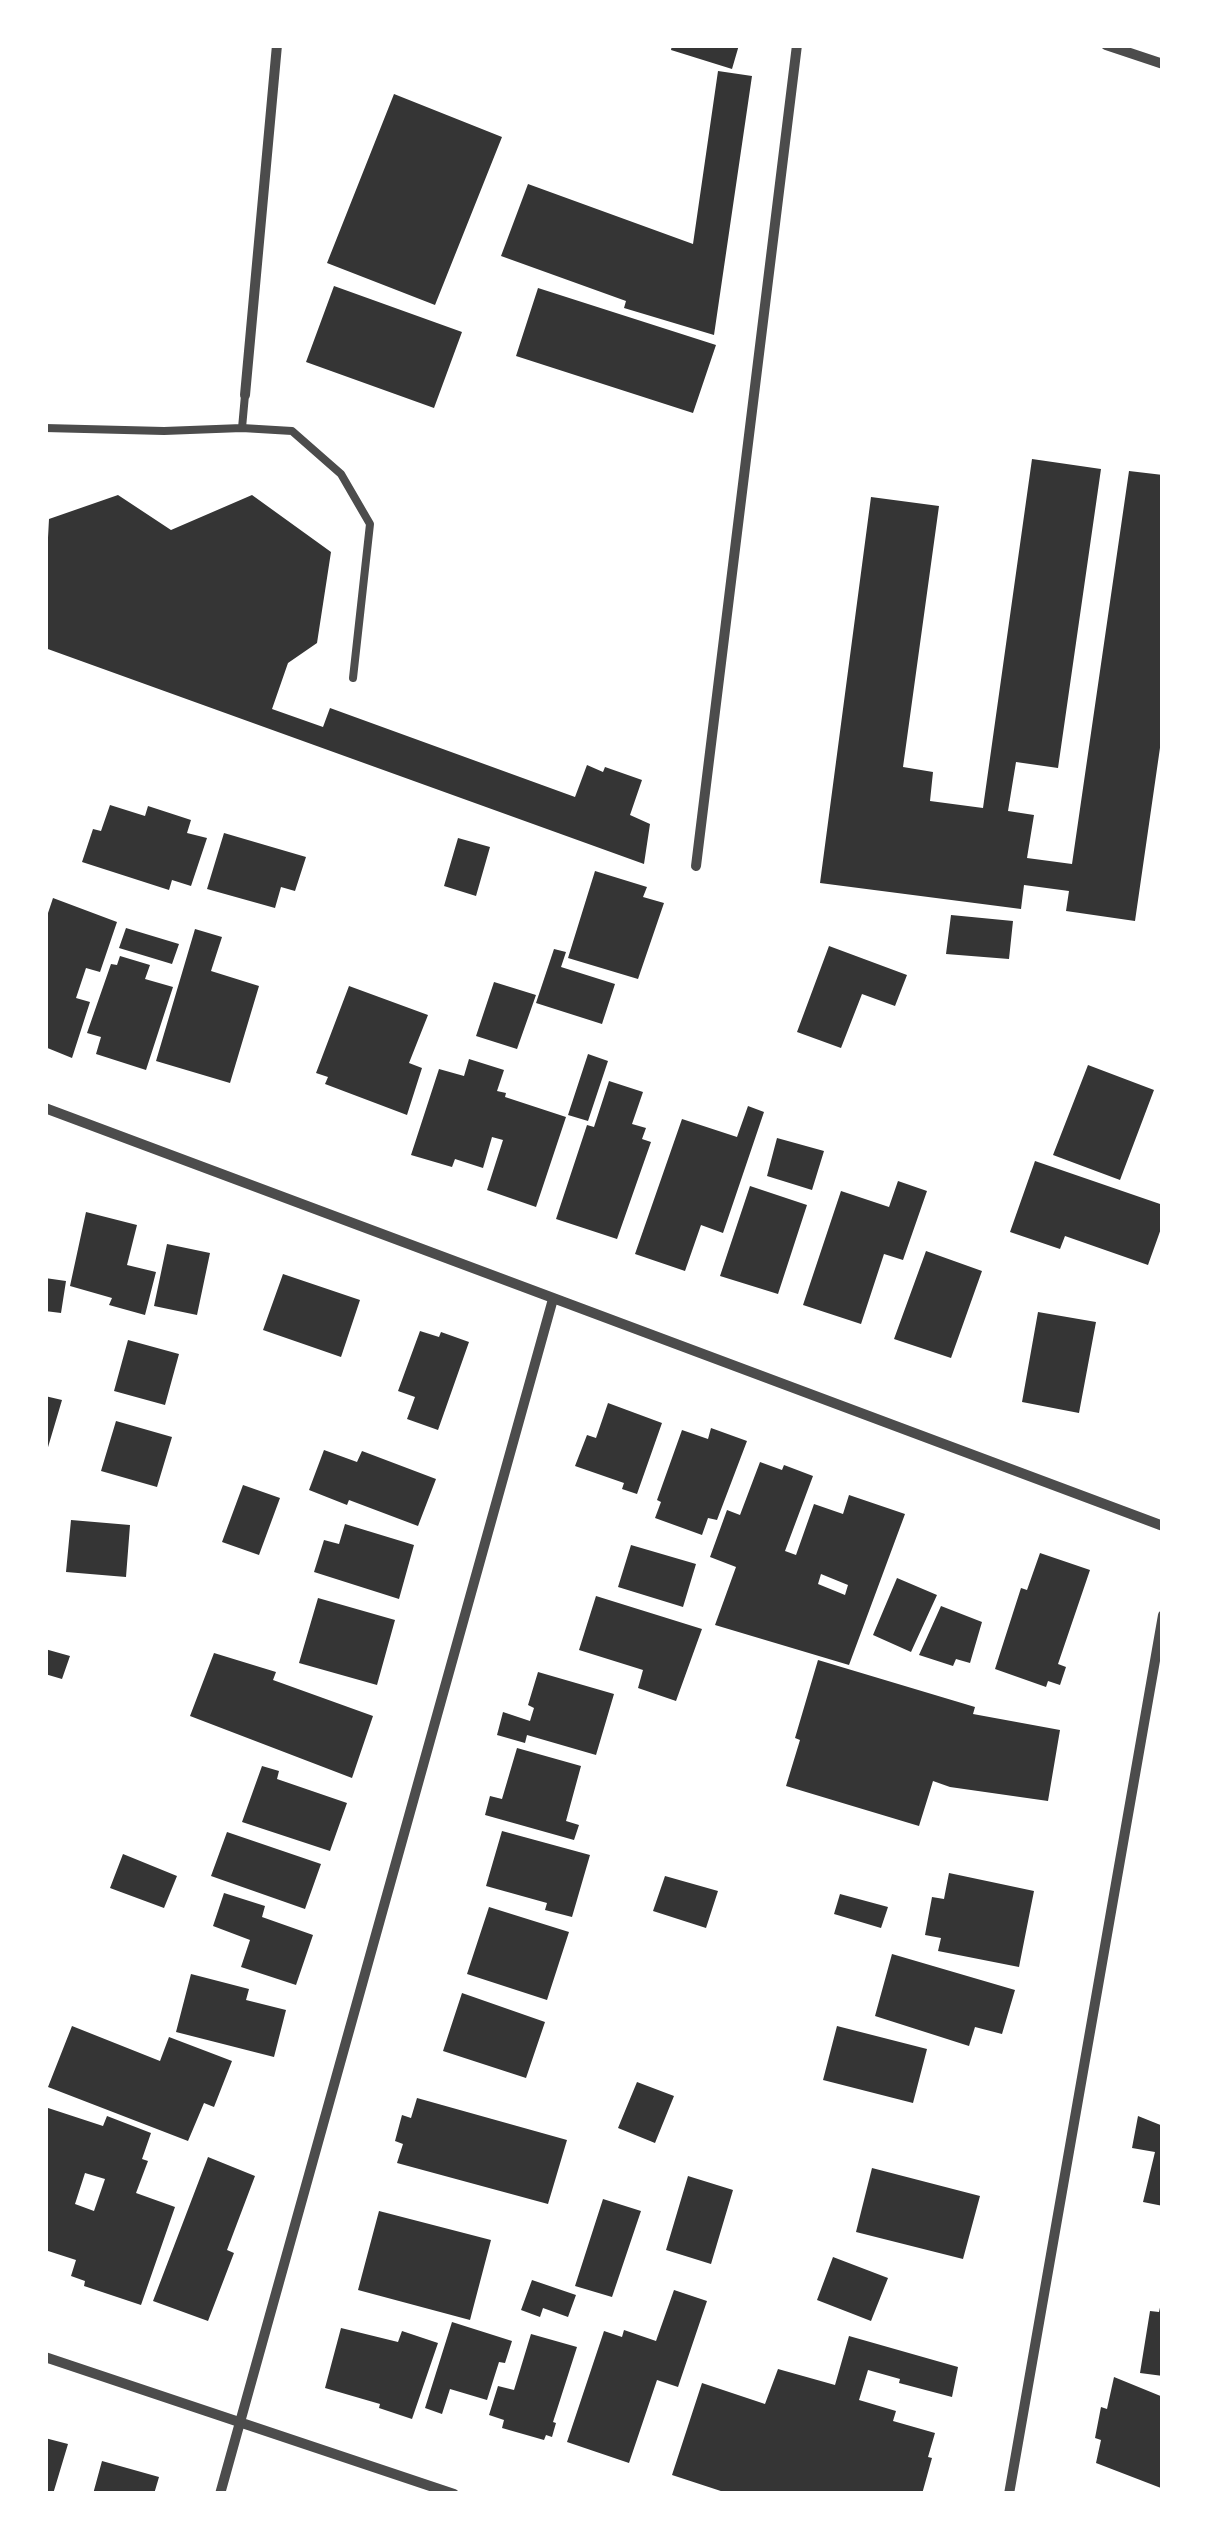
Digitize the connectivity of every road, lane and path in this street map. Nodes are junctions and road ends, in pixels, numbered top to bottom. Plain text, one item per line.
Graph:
1 (277, 45) edge
2 (797, 45) edge
3 (1106, 45) edge
4 (1163, 64) edge
5 (245, 394) joint
6 (45, 428) edge
7 (242, 428) junction
8 (353, 678) dead end
9 (696, 866) dead end
10 (45, 1108) edge
11 (554, 1299) junction
12 (1163, 1526) edge
13 (1163, 1616) edge
14 (45, 2357) edge
15 (240, 2422) junction
16 (220, 2494) edge
17 (454, 2494) edge
18 (1009, 2494) edge

1 - 5 street
2 - 9 street
3 - 4 street
5 - 7 lane
6 - 7 lane
7 - 8 lane
10 - 11 street
11 - 12 street
11 - 15 street
13 - 18 street
14 - 15 street
15 - 16 street
15 - 17 street

